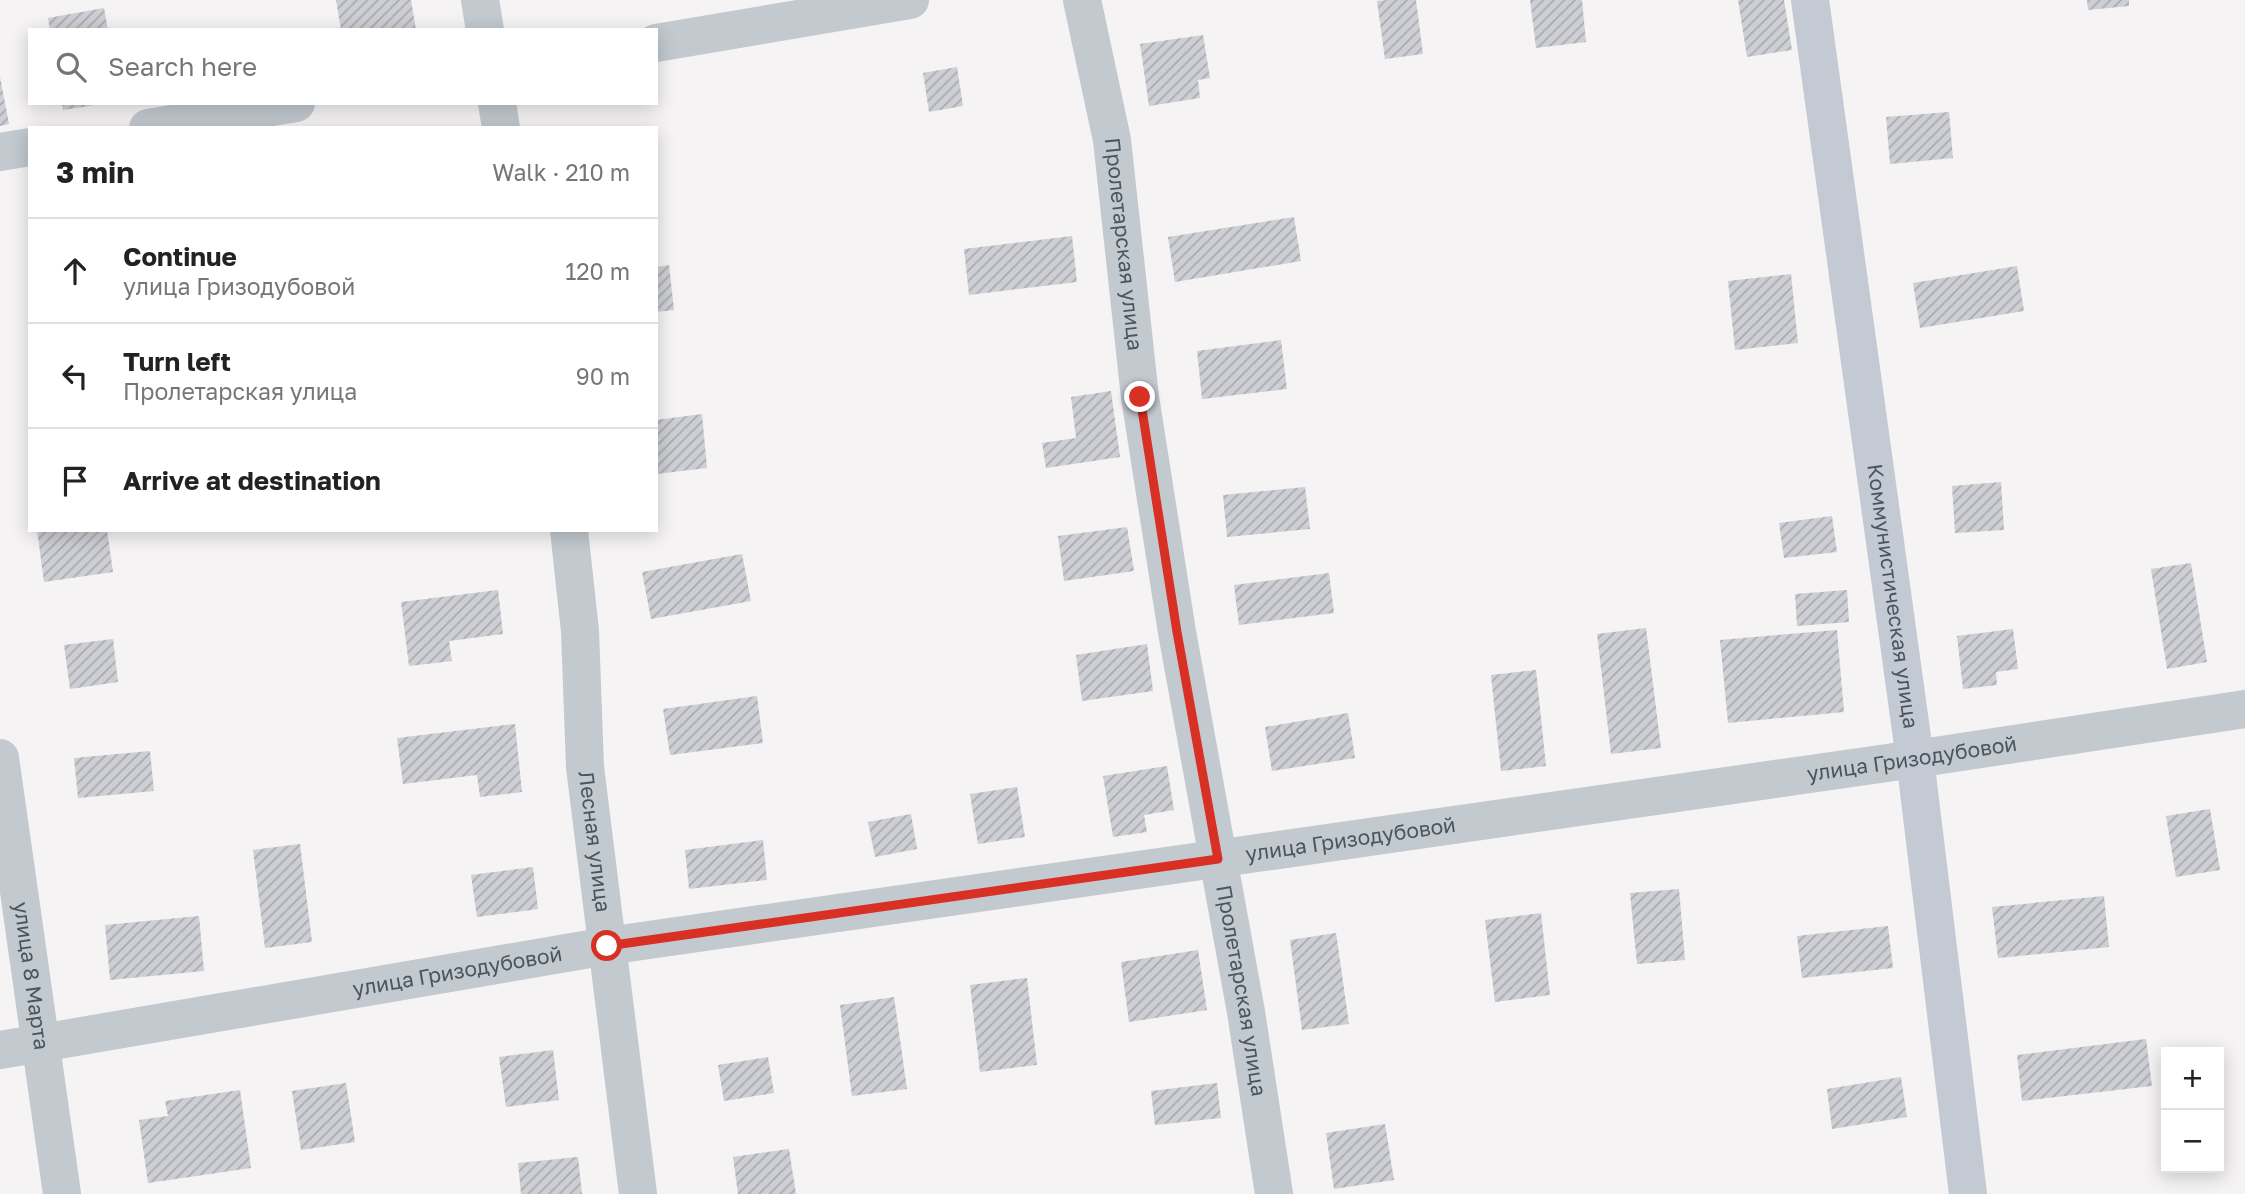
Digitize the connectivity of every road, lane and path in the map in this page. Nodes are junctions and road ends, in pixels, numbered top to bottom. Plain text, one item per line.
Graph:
1 (480, 0) edge
2 (909, 0) edge
3 (1082, 0) edge
4 (1810, 0) edge
5 (485, 28) edge
6 (658, 43) edge
7 (284, 105) edge
8 (497, 105) edge
9 (160, 126) edge
10 (501, 126) edge
11 (28, 147) edge
12 (0, 152) edge
13 (569, 532) edge
14 (2245, 709) edge
15 (0, 758) edge
16 (1915, 759) junction
17 (1218, 859) junction
18 (607, 946) junction
19 (41, 1044) junction
20 (0, 1050) edge
21 (62, 1194) edge
22 (638, 1194) edge
23 (1274, 1194) edge
24 (1968, 1194) edge

1 - 5 street
2 - 6 street
3 - 17 street, Пролетарская улица
4 - 16 street, Коммунистическая улица
7 - 9 street
8 - 10 street
11 - 12 street
13 - 18 street, Лесная улица
14 - 16 street, улица Гризодубовой
15 - 19 street, улица 8 Марта
16 - 17 street, улица Гризодубовой
16 - 24 street, Коммунистическая улица
17 - 18 street, улица Гризодубовой
17 - 23 street, Пролетарская улица
18 - 19 street, улица Гризодубовой
18 - 22 street, Лесная улица
19 - 20 street, улица Гризодубовой
19 - 21 street, улица 8 Марта

